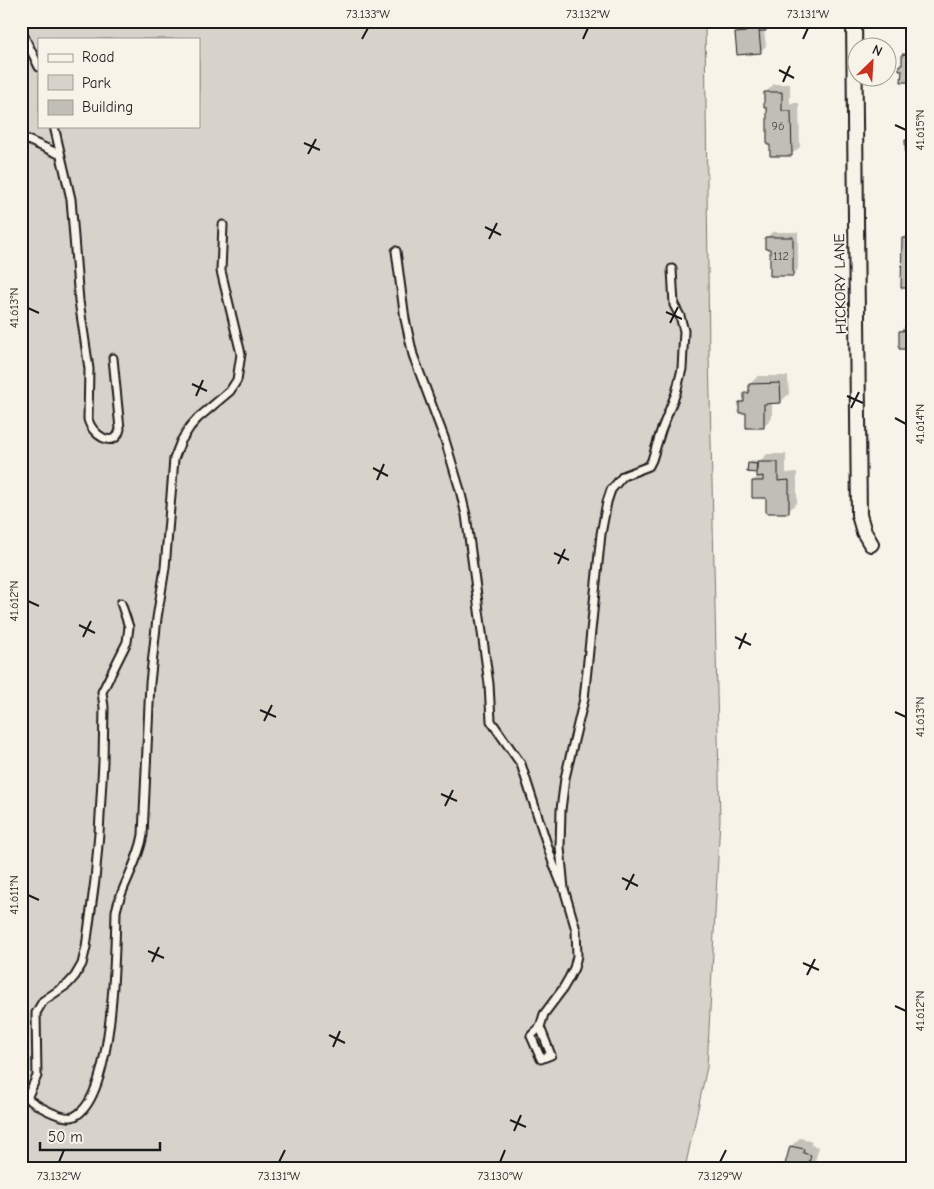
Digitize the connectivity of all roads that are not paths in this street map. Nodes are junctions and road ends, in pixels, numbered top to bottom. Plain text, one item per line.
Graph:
1 (854, 21) edge
2 (21, 30) edge
3 (38, 65) edge
4 (54, 128) edge
5 (21, 138) edge
6 (59, 154) junction
7 (223, 225) dead end
8 (396, 251) dead end
9 (672, 269) dead end
10 (113, 358) dead end
11 (871, 544) dead end
12 (121, 603) dead end
13 (564, 889) junction
14 (540, 1027) dead end
15 (24, 1098) edge

1 - 11 street, HICKORY LANE
2 - 3 lane
4 - 6 lane
5 - 6 lane
6 - 10 lane
7 - 15 lane
8 - 13 lane
9 - 13 lane
12 - 15 lane
13 - 14 lane

